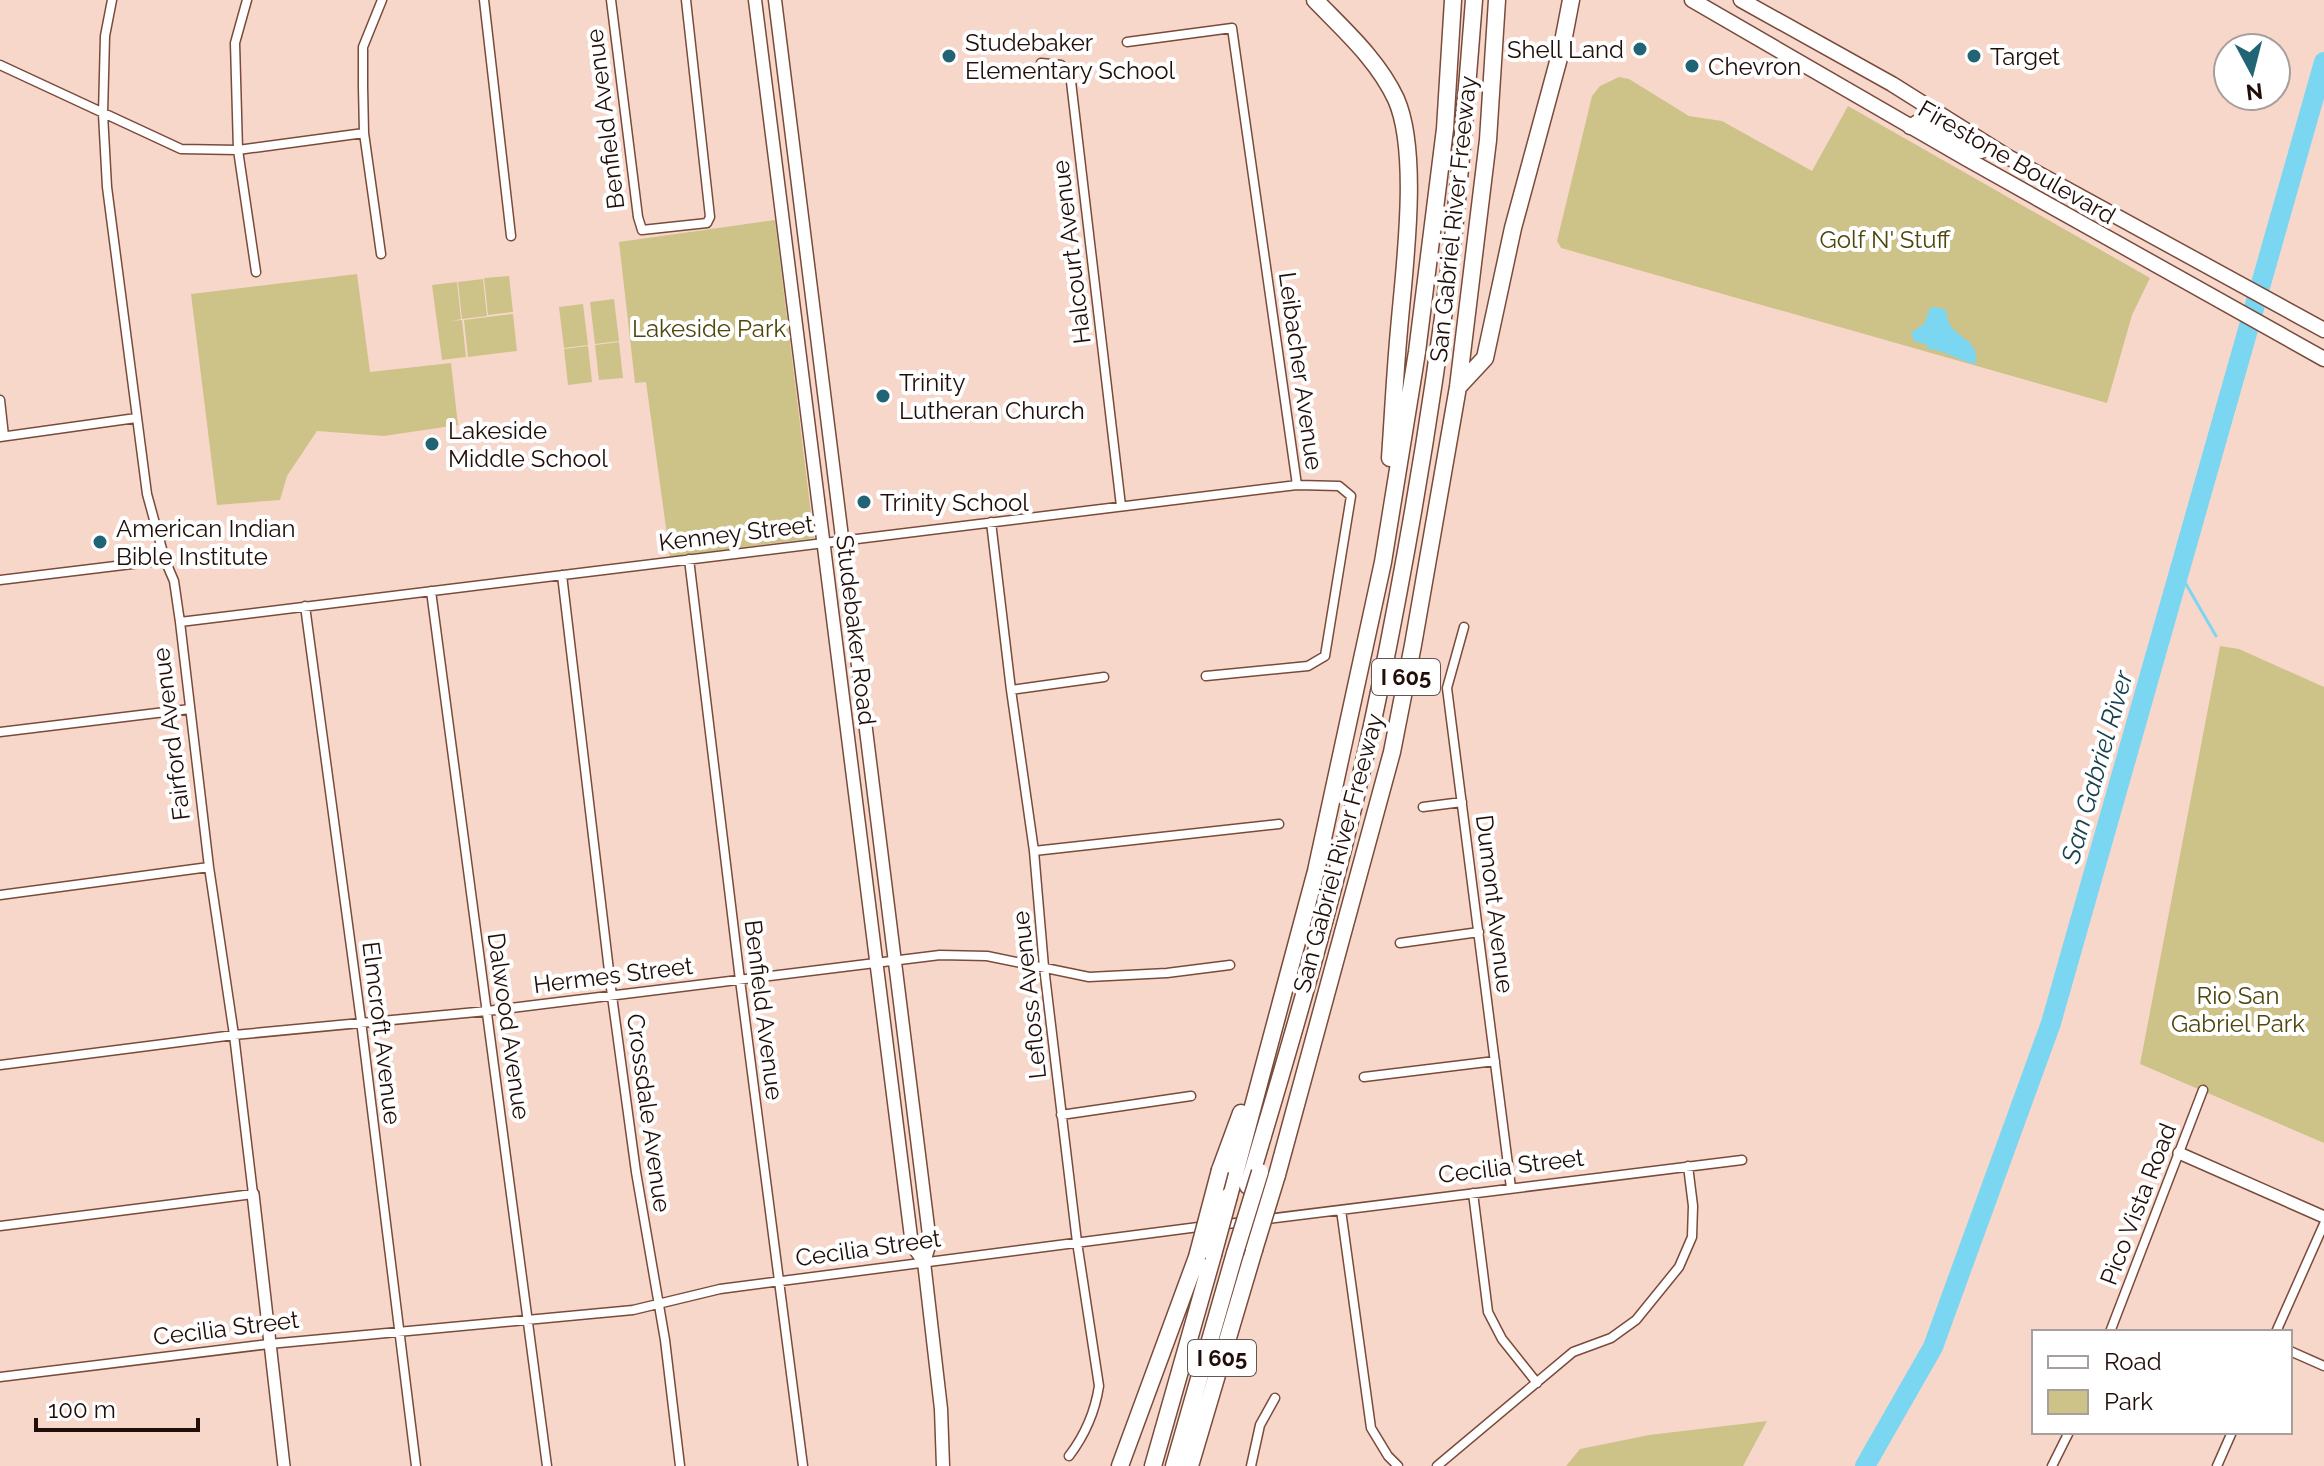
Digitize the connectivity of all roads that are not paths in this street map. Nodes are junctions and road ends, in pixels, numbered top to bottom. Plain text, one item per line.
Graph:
1 (112, 0) edge
2 (247, 0) edge
3 (382, 0) edge
4 (484, 0) edge
5 (611, 0) edge
6 (686, 0) edge
7 (755, 0) edge
8 (775, 0) edge
9 (1315, 0) edge
10 (1453, 0) edge
11 (1474, 0) edge
12 (1481, 0) edge
13 (1497, 0) edge
14 (1571, 0) edge
15 (1692, 0) edge
16 (1741, 0) edge
17 (1127, 42) dead end
18 (1041, 63) dead end
19 (0, 65) edge
20 (103, 114) junction
21 (1910, 127) junction
22 (364, 133) junction
23 (238, 150) junction
24 (2008, 157) junction
25 (511, 236) dead end
26 (381, 254) dead end
27 (256, 272) dead end
28 (2322, 329) edge
29 (2324, 359) edge
30 (1458, 387) junction
31 (0, 400) edge
32 (136, 418) junction
33 (2, 436) edge
34 (1297, 485) junction
35 (1121, 506) junction
36 (991, 522) junction
37 (842, 541) junction
38 (824, 543) junction
39 (689, 559) junction
40 (165, 560) junction
41 (1383, 562) junction
42 (562, 575) junction
43 (0, 580) edge
44 (431, 591) junction
45 (305, 606) junction
46 (180, 622) junction
47 (1464, 627) dead end
48 (1206, 676) dead end
49 (1104, 677) dead end
50 (1011, 690) junction
51 (190, 709) junction
52 (0, 732) edge
53 (1462, 802) junction
54 (1423, 807) dead end
55 (1279, 824) dead end
56 (1034, 851) junction
57 (209, 867) junction
58 (0, 895) edge
59 (1479, 932) junction
60 (1400, 943) dead end
61 (895, 961) junction
62 (876, 963) junction
63 (1230, 965) dead end
64 (1044, 967) junction
65 (740, 980) junction
66 (612, 996) junction
67 (487, 1011) junction
68 (1276, 1018) junction
69 (361, 1021) junction
70 (234, 1035) junction
71 (1495, 1061) junction
72 (0, 1065) edge
73 (1364, 1077) dead end
74 (2203, 1090) dead end
75 (1191, 1096) dead end
76 (1061, 1115) junction
77 (2179, 1153) junction
78 (1742, 1160) dead end
79 (1688, 1166) junction
80 (1268, 1174) junction
81 (1511, 1188) junction
82 (1473, 1193) junction
83 (253, 1194) junction
84 (1237, 1195) junction
85 (1341, 1210) junction
86 (2324, 1217) edge
87 (2324, 1224) edge
88 (0, 1226) edge
89 (1077, 1242) junction
90 (1218, 1255) junction
91 (924, 1262) junction
92 (780, 1282) junction
93 (657, 1304) junction
94 (529, 1321) junction
95 (2111, 1330) edge
96 (2277, 1330) edge
97 (400, 1332) junction
98 (269, 1344) junction
99 (2292, 1352) edge
100 (2324, 1366) edge
101 (0, 1377) edge
102 (1537, 1383) junction
103 (1275, 1398) dead end
104 (2068, 1434) edge
105 (2231, 1434) edge
106 (1069, 1456) dead end
107 (284, 1466) edge
108 (416, 1466) edge
109 (547, 1466) edge
110 (680, 1466) edge
111 (803, 1466) edge
112 (943, 1466) edge
113 (1120, 1466) edge
114 (1153, 1466) edge
115 (1166, 1466) edge
116 (1174, 1466) edge
117 (1190, 1466) edge
118 (1251, 1466) edge
119 (1398, 1466) edge
120 (1437, 1466) edge
121 (2052, 1466) edge
122 (2217, 1466) edge

1 - 20 street, Fairford Avenue
2 - 23 street
3 - 22 street
4 - 25 street
5 - 6 street, Benfield Avenue
7 - 38 main road, Studebaker Road
8 - 37 main road, Studebaker Road
9 - 41 highway
10 - 41 highway, San Gabriel River Freeway / I 605
11 - 84 highway
12 - 80 highway
13 - 30 highway, San Gabriel River Freeway / I 605
14 - 30 highway
15 - 21 main road, Firestone Boulevard
16 - 24 main road, Firestone Boulevard
17 - 34 street, Leibacher Avenue
18 - 35 street, Halcourt Avenue
19 - 20 street
20 - 23 street
20 - 32 street, Fairford Avenue
21 - 24 main road
21 - 29 main road, Firestone Boulevard
22 - 23 street
22 - 26 street
23 - 27 street
24 - 28 main road, Firestone Boulevard
30 - 80 highway, San Gabriel River Freeway / I 605
31 - 33 street
32 - 33 street
32 - 40 street, Fairford Avenue
34 - 35 street, Kenney Street
34 - 48 street, Leibacher Avenue
35 - 36 street, Kenney Street
36 - 37 street, Kenney Street
36 - 50 street, Lefloss Avenue
37 - 38 street, Kenney Street
37 - 61 main road, Studebaker Road
38 - 39 street, Kenney Street
38 - 62 main road, Studebaker Road
39 - 42 street, Kenney Street
39 - 65 street, Benfield Avenue
40 - 43 street
40 - 46 street, Fairford Avenue
41 - 68 highway, San Gabriel River Freeway / I 605
42 - 44 street, Kenney Street
42 - 66 street, Crossdale Avenue
44 - 45 street, Kenney Street
44 - 67 street, Dalwood Avenue
45 - 46 street, Kenney Street
45 - 69 street, Elmcroft Avenue
46 - 51 street, Fairford Avenue
47 - 53 street, Dumont Avenue
49 - 50 street
50 - 56 street, Lefloss Avenue
51 - 52 street
51 - 57 street, Fairford Avenue
53 - 54 street
53 - 59 street, Dumont Avenue
55 - 56 street
56 - 64 street, Lefloss Avenue
57 - 58 street
57 - 70 street, Fairford Avenue
59 - 60 street
59 - 71 street, Dumont Avenue
61 - 62 street, Hermes Street
61 - 64 street, Hermes Street
61 - 91 main road, Studebaker Road
62 - 65 street, Hermes Street
62 - 91 main road, Studebaker Road
63 - 64 street, Hermes Street
64 - 76 street, Lefloss Avenue
65 - 66 street, Hermes Street
65 - 92 street, Benfield Avenue
66 - 67 street, Hermes Street
66 - 93 street, Crossdale Avenue
67 - 69 street, Hermes Street
67 - 94 street, Dalwood Avenue
68 - 84 highway, San Gabriel River Freeway / I 605
68 - 90 highway, bridge
69 - 70 street, Hermes Street
69 - 97 street, Elmcroft Avenue
70 - 72 street, Hermes Street
70 - 83 street, Fairford Avenue
71 - 73 street
71 - 81 street, Dumont Avenue
74 - 77 street, Pico Vista Road
75 - 76 street
76 - 89 street, Lefloss Avenue
77 - 86 street
77 - 95 street, Pico Vista Road
78 - 79 street, Cecilia Street
79 - 81 street, Cecilia Street
79 - 102 street
80 - 90 highway, bridge
80 - 117 highway, San Gabriel River Freeway / I 605, bridge
81 - 82 street, Cecilia Street
82 - 85 street, Cecilia Street
82 - 102 street
83 - 88 street
83 - 98 street, Fairford Avenue
84 - 90 highway, San Gabriel River Freeway / I 605, bridge
85 - 89 street, Cecilia Street
85 - 119 street
87 - 96 street
89 - 91 street, Cecilia Street
89 - 106 street, Lefloss Avenue
90 - 113 highway
90 - 114 highway, San Gabriel River Freeway / I 605
90 - 115 highway
90 - 116 highway
91 - 92 street, Cecilia Street
91 - 112 main road, Studebaker Road
92 - 93 street, Cecilia Street
92 - 111 street, Benfield Avenue
93 - 94 street, Cecilia Street
93 - 110 street, Crossdale Avenue
94 - 97 street, Cecilia Street
94 - 109 street, Dalwood Avenue
97 - 98 street, Cecilia Street
97 - 108 street, Elmcroft Avenue
98 - 101 street, Cecilia Street
98 - 107 street, Fairford Avenue
99 - 100 street
102 - 120 street
103 - 118 street
104 - 121 street
105 - 122 street

